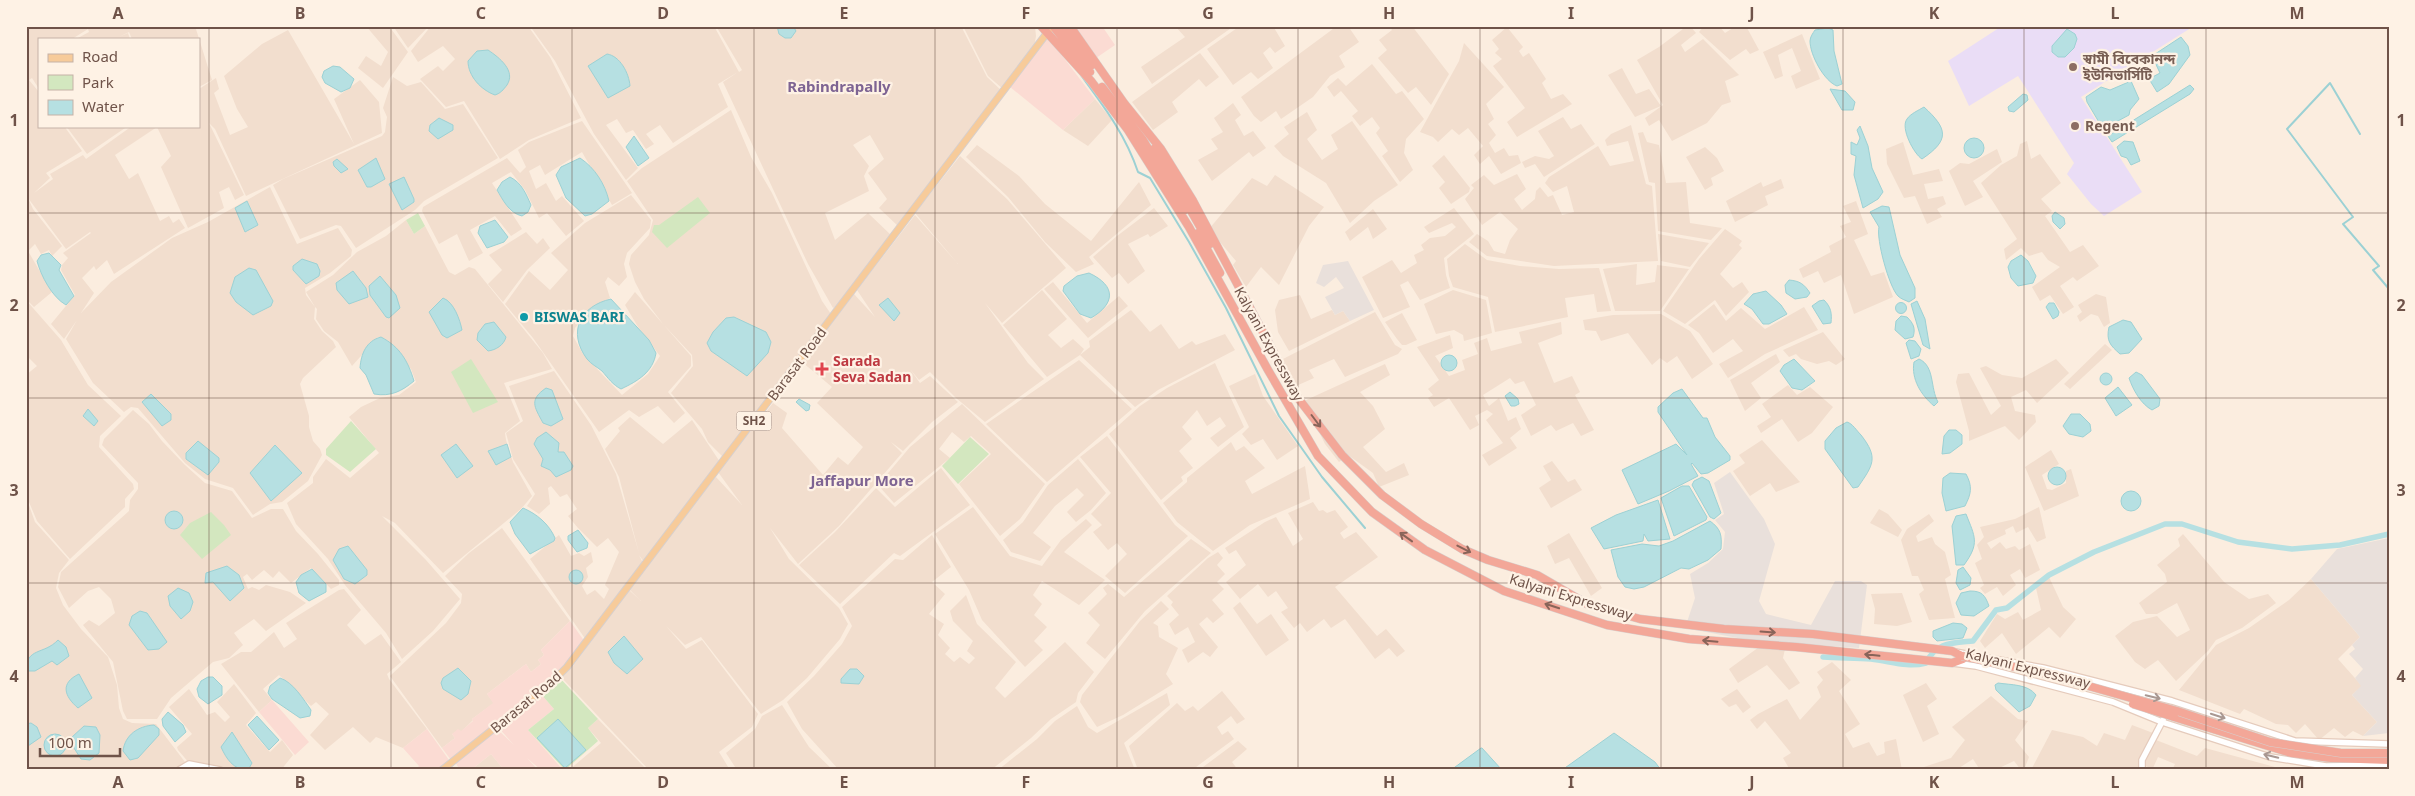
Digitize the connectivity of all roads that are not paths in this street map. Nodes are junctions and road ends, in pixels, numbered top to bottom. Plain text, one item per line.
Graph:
1 (1040, 26) edge
2 (1052, 26) edge
3 (1062, 26) edge
4 (1068, 33) edge
5 (1046, 34) junction
6 (1157, 157) junction
7 (1231, 273) junction
8 (1218, 276) junction
9 (1952, 651) junction
10 (1963, 658) junction
11 (1952, 663) junction
12 (2172, 701) junction
13 (2164, 719) junction
14 (2389, 744) edge
15 (2389, 753) edge
16 (2389, 760) edge
17 (2389, 765) edge
18 (179, 770) edge
19 (220, 770) edge
20 (442, 770) edge
21 (2142, 770) edge

1 - 5 highway, Kalyani Expressway
2 - 4 highway
2 - 5 main road, Barasat Road / SH2
3 - 4 highway
4 - 6 highway
4 - 7 highway
5 - 8 highway, Kalyani Expressway
5 - 20 main road, Barasat Road / SH2
6 - 7 highway
6 - 8 highway
7 -> 9 highway, Kalyani Expressway
11 -> 8 highway, Kalyani Expressway
9 - 10 highway
9 -> 12 street, Kalyani Expressway
10 - 11 highway
10 - 15 highway, Kalyani Expressway, bridge
10 - 16 highway, Kalyani Expressway, bridge
11 - 13 street, Kalyani Expressway
12 - 13 street
12 -> 14 street, Kalyani Expressway
17 -> 13 street, Kalyani Expressway
13 - 21 street
18 - 19 street

